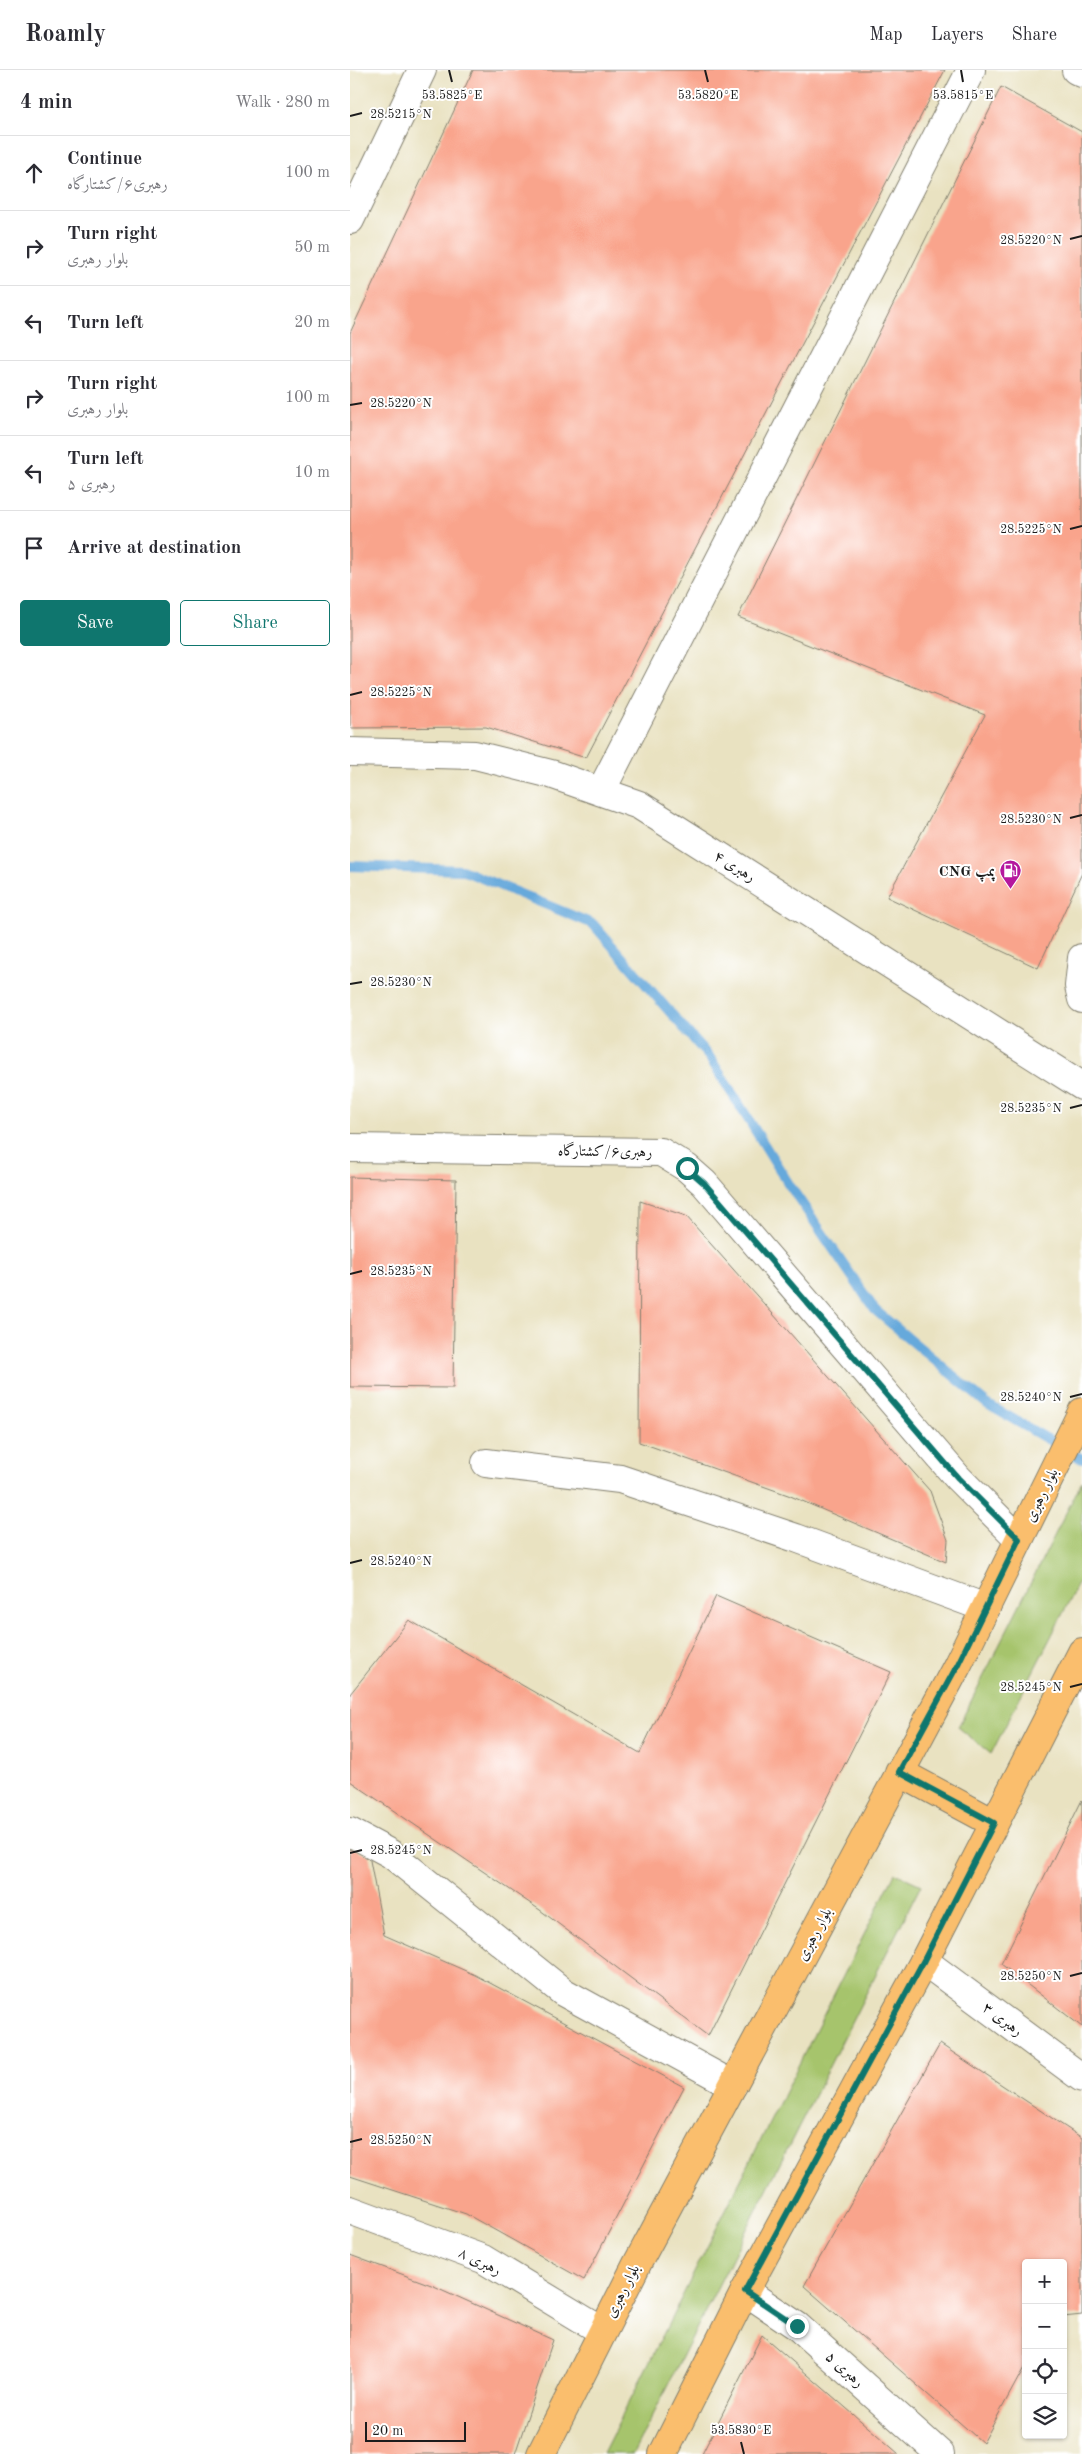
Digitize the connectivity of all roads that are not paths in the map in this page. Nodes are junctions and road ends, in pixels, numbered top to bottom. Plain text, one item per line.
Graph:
1 (422, 70) edge
2 (970, 70) edge
3 (1076, 70) edge
4 (1082, 73) edge
5 (350, 220) edge
6 (350, 752) edge
7 (602, 791) junction
8 (1082, 958) edge
9 (1082, 999) edge
10 (1082, 1086) edge
11 (350, 1148) edge
12 (1077, 1422) edge
13 (486, 1463) dead end
14 (1022, 1533) junction
15 (986, 1608) junction
16 (1082, 1652) edge
17 (899, 1772) junction
18 (994, 1823) junction
19 (350, 1832) edge
20 (924, 1960) junction
21 (1082, 2078) edge
22 (733, 2085) junction
23 (350, 2210) edge
24 (745, 2291) junction
25 (602, 2331) junction
26 (540, 2454) edge
27 (663, 2454) edge
28 (940, 2454) edge

1 - 5 street
2 - 7 street
3 - 4 street
6 - 7 street, رهبری ۴
7 - 10 street, رهبری ۴
8 - 9 street
11 - 14 street, رهبری۶/کشتارگاه
12 - 14 main road, بلوار رهبری
13 - 15 street
14 - 15 main road, بلوار رهبری
15 - 17 main road, بلوار رهبری
16 - 18 main road
17 - 18 main road
17 - 22 main road, بلوار رهبری
18 - 20 main road
19 - 22 street
20 - 21 street, رهبری ۳
20 - 24 main road
22 - 25 main road, بلوار رهبری
23 - 25 street, رهبری ۸
24 - 27 main road
24 - 28 street, رهبری ۵
25 - 26 main road, بلوار رهبری

